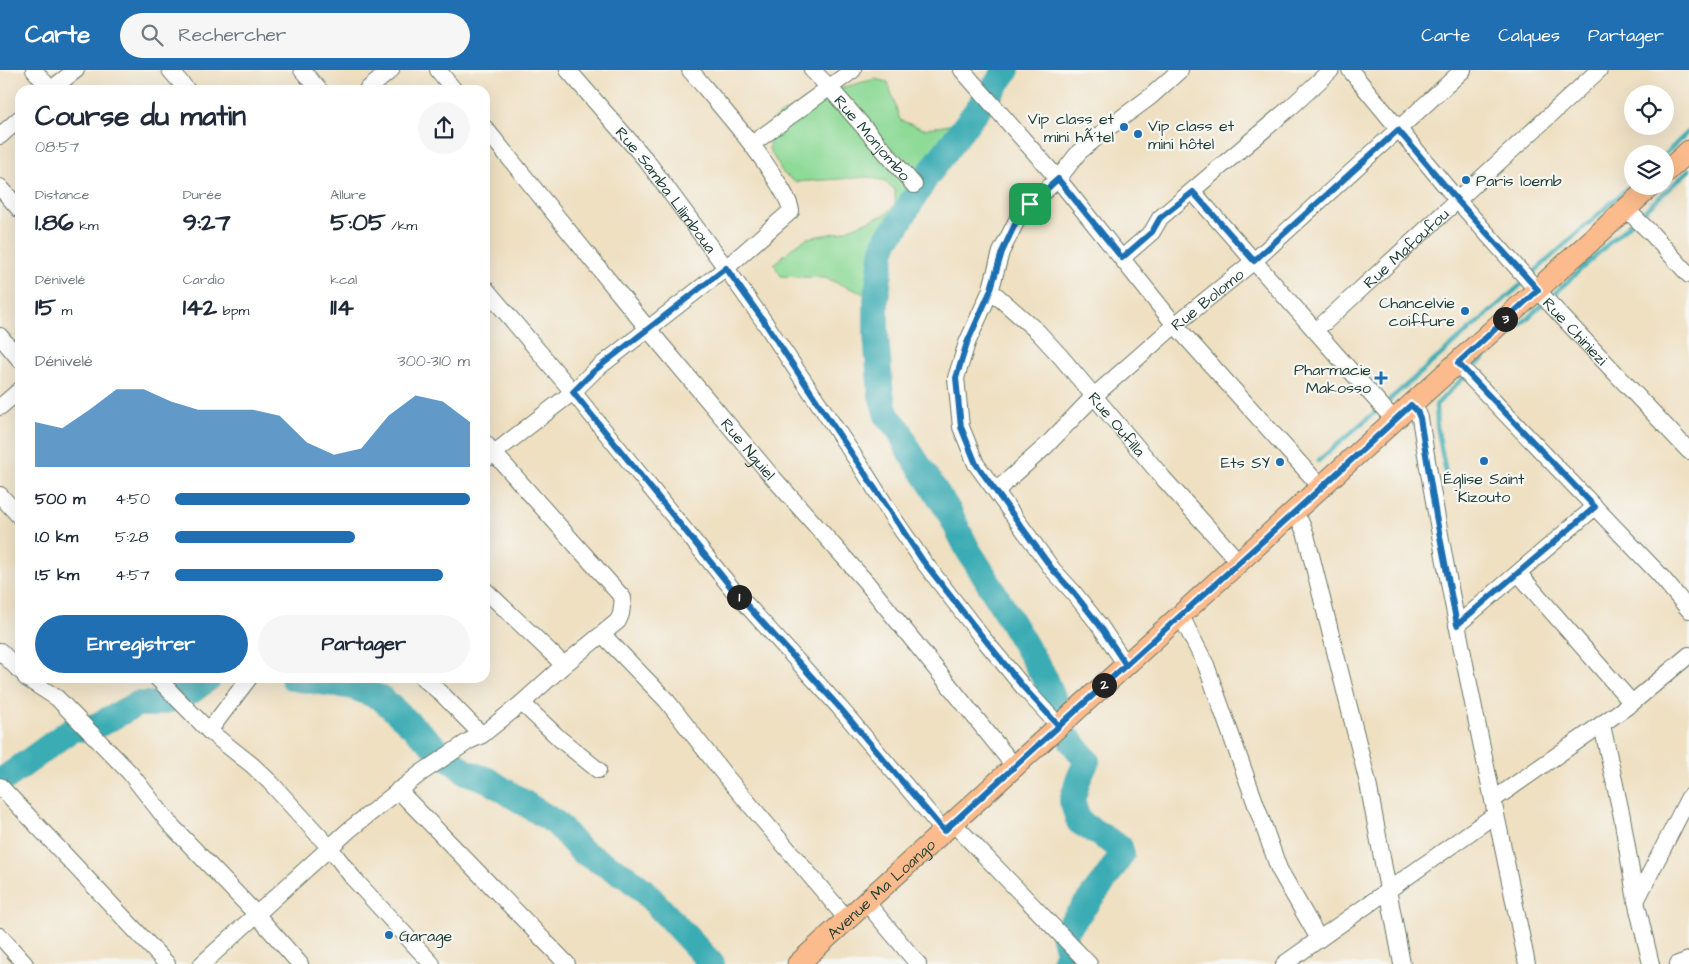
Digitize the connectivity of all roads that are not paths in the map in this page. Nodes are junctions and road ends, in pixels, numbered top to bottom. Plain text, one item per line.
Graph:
1 (34, 70) edge
2 (76, 70) edge
3 (170, 70) edge
4 (302, 70) edge
5 (391, 70) edge
6 (438, 70) edge
7 (568, 70) edge
8 (690, 70) edge
9 (812, 70) edge
10 (853, 70) edge
11 (962, 70) edge
12 (1180, 70) edge
13 (1331, 70) edge
14 (1350, 70) edge
15 (1463, 70) edge
16 (1598, 70) edge
17 (47, 85) edge
18 (57, 85) edge
19 (183, 85) edge
20 (315, 85) edge
21 (373, 85) edge
22 (450, 85) edge
23 (829, 87) junction
24 (15, 122) edge
25 (1398, 130) junction
26 (490, 134) edge
27 (0, 136) edge
28 (752, 144) junction
29 (1689, 151) edge
30 (1674, 165) edge
31 (1058, 179) junction
32 (914, 185) dead end
33 (0, 187) edge
34 (1193, 192) junction
35 (1641, 195) edge
36 (1458, 201) junction
37 (15, 204) edge
38 (1626, 209) junction
39 (1122, 258) junction
40 (1254, 261) junction
41 (726, 268) junction
42 (1689, 275) edge
43 (1538, 290) junction
44 (990, 292) junction
45 (490, 294) edge
46 (1324, 323) dead end
47 (1176, 325) junction
48 (648, 329) junction
49 (0, 336) edge
50 (15, 354) edge
51 (1458, 363) junction
52 (573, 392) junction
53 (15, 394) edge
54 (1094, 396) junction
55 (1411, 405) junction
56 (0, 407) edge
57 (1394, 420) junction
58 (490, 451) edge
59 (1689, 451) edge
60 (490, 454) edge
61 (1321, 488) junction
62 (997, 490) junction
63 (0, 495) edge
64 (1595, 507) junction
65 (15, 512) edge
66 (1293, 512) junction
67 (1239, 562) junction
68 (1518, 573) junction
69 (490, 595) edge
70 (1689, 610) edge
71 (1181, 616) junction
72 (1457, 625) junction
73 (602, 635) junction
74 (0, 651) edge
75 (1689, 655) edge
76 (564, 665) junction
77 (1126, 665) junction
78 (15, 666) edge
79 (34, 683) edge
80 (162, 683) edge
81 (246, 683) edge
82 (429, 683) edge
83 (522, 703) junction
84 (1632, 703) junction
85 (1602, 725) junction
86 (1059, 726) junction
87 (209, 731) junction
88 (482, 735) junction
89 (1015, 766) junction
90 (598, 770) dead end
91 (0, 786) edge
92 (398, 790) junction
93 (1689, 797) edge
94 (1494, 807) junction
95 (949, 827) junction
96 (330, 848) junction
97 (1388, 889) junction
98 (1636, 901) junction
99 (866, 902) junction
100 (256, 914) junction
101 (847, 919) junction
102 (0, 936) edge
103 (1318, 939) junction
104 (1689, 960) edge
105 (25, 964) edge
106 (167, 964) edge
107 (202, 964) edge
108 (300, 964) edge
109 (432, 964) edge
110 (567, 964) edge
111 (798, 964) edge
112 (918, 964) edge
113 (1089, 964) edge
114 (1284, 964) edge
115 (1402, 964) edge
116 (1527, 964) edge
117 (1651, 964) edge
118 (1678, 964) edge

1 - 17 street
2 - 18 street
3 - 19 street
4 - 20 street
5 - 21 street
6 - 22 street
7 - 41 street, Rue Samba Lilimboua
8 - 28 street
9 - 23 street, Rue Monjombo
10 - 23 street
11 - 31 street
12 - 31 street
13 - 34 street
14 - 25 street, Rue Chiniezi
15 - 25 street, Rue Bolomo
16 - 36 street, Rue Mafoufou
23 - 28 street
23 - 32 street, Rue Monjombo
24 - 27 street
25 - 36 street, Rue Chiniezi
25 - 40 street, Rue Bolomo
26 - 48 street, Rue Nguiel
28 - 41 street
29 - 30 main road
31 - 39 street
31 - 44 street
33 - 37 street
34 - 39 street
34 - 40 street
35 - 38 main road, Avenue Ma Loango
36 - 43 street, Rue Chiniezi
36 - 46 street, Rue Mafoufou
38 - 42 street
38 - 43 main road, Avenue Ma Loango
39 - 47 street
40 - 47 street, Rue Bolomo
40 - 57 street
41 - 48 street
41 - 86 street, Rue Samba Lilimboua
43 - 51 main road, Avenue Ma Loango
43 - 59 street, Rue Chiniezi
44 - 54 street, Rue Oufilla
44 - 62 street
45 - 52 street
47 - 54 street, Rue Bolomo
47 - 61 street
48 - 52 street
48 - 89 street, Rue Nguiel
49 - 50 street
51 - 55 main road, Avenue Ma Loango
51 - 64 street
52 - 58 street
52 - 95 street
53 - 56 street
54 - 62 street, Rue Bolomo
54 - 67 street, Rue Oufilla
55 - 57 main road, Avenue Ma Loango
55 - 72 street
57 - 61 main road, Avenue Ma Loango
60 - 73 street
61 - 66 main road, Avenue Ma Loango
62 - 77 street
63 - 65 street
64 - 68 street
64 - 70 street
66 - 67 main road, Avenue Ma Loango
66 - 97 street
67 - 71 main road, Avenue Ma Loango
68 - 72 street
68 - 84 street
69 - 76 street
71 - 77 main road, Avenue Ma Loango
71 - 103 street
72 - 94 street
73 - 76 street
73 - 101 street
74 - 78 street
75 - 84 street
76 - 83 street
77 - 86 main road, Avenue Ma Loango
79 - 100 street
80 - 87 street
81 - 87 street
82 - 88 street
83 - 88 street
83 - 90 street
84 - 85 street
85 - 94 street
85 - 98 street
86 - 89 main road, Avenue Ma Loango
87 - 96 street
88 - 92 street
89 - 95 main road, Avenue Ma Loango
91 - 106 street
92 - 96 street
92 - 110 street
93 - 98 street
94 - 97 street
94 - 116 street
95 - 99 main road, Avenue Ma Loango
95 - 113 street
96 - 100 street
96 - 109 street
97 - 103 street
97 - 115 street
98 - 117 street
99 - 101 main road, Avenue Ma Loango
99 - 112 street
100 - 107 street
100 - 108 street
101 - 111 main road, Avenue Ma Loango
102 - 105 street
103 - 114 street
104 - 118 street

